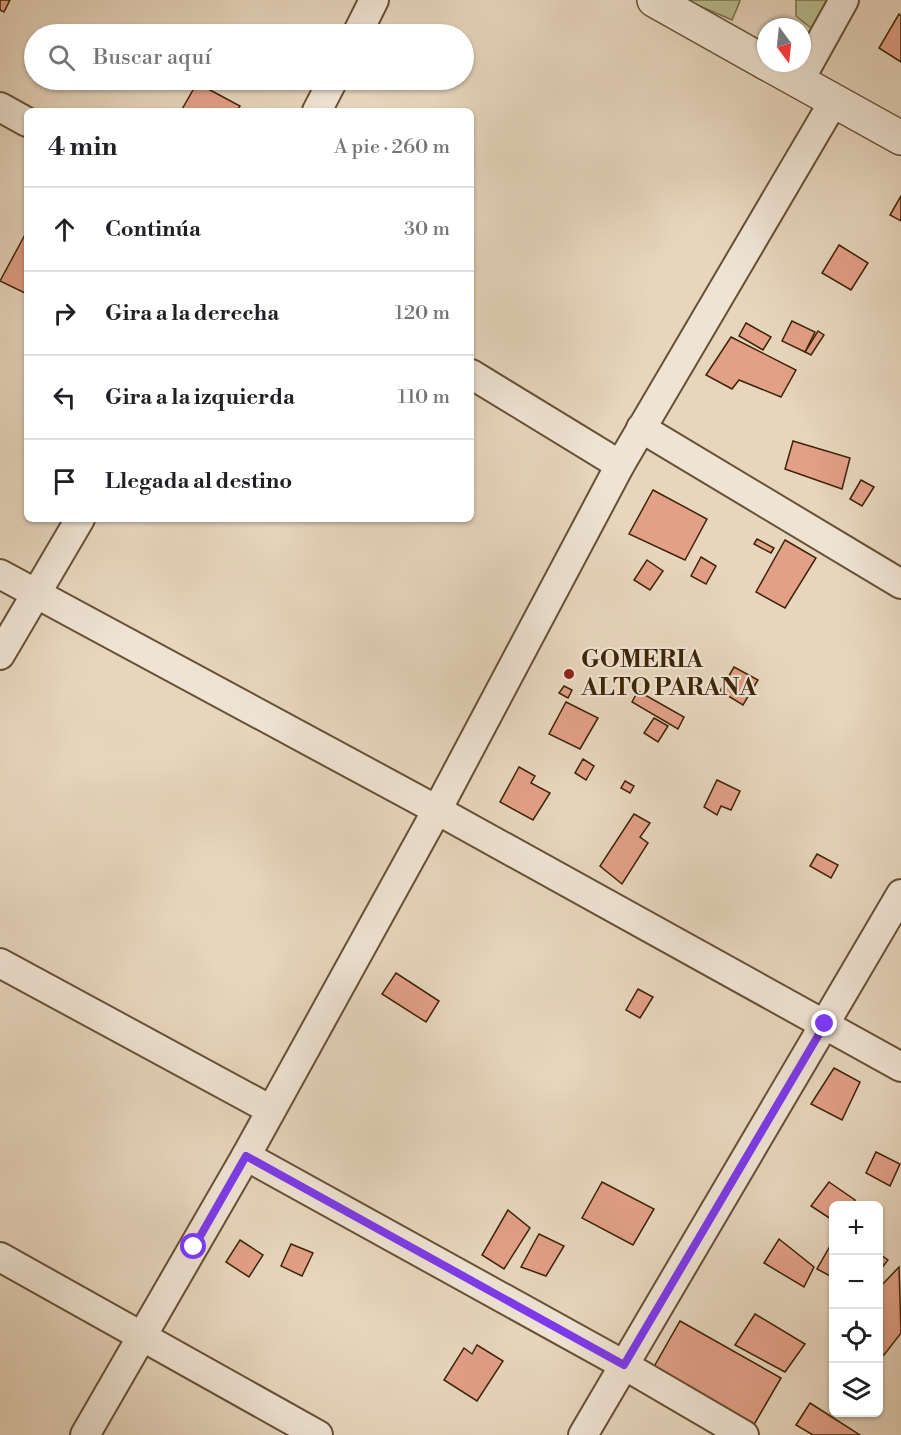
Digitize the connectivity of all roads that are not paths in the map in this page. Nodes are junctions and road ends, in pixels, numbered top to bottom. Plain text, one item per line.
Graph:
1 (374, 0) edge
2 (654, 0) edge
3 (844, 0) edge
4 (362, 24) edge
5 (757, 58) edge
6 (782, 72) edge
7 (799, 81) junction
8 (328, 90) edge
9 (834, 100) junction
10 (0, 108) edge
11 (319, 108) edge
12 (24, 120) edge
13 (901, 138) edge
14 (474, 376) edge
15 (641, 428) junction
16 (620, 465) junction
17 (78, 522) edge
18 (0, 574) edge
19 (901, 584) edge
20 (34, 593) junction
21 (0, 655) edge
22 (437, 810) junction
23 (901, 894) edge
24 (0, 963) edge
25 (825, 1024) junction
26 (901, 1067) edge
27 (271, 1110) junction
28 (246, 1156) junction
29 (0, 1257) edge
30 (142, 1338) junction
31 (624, 1365) junction
32 (85, 1435) edge
33 (318, 1435) edge
34 (583, 1435) edge
35 (744, 1435) edge

1 - 4 street
2 - 5 street
3 - 7 street
6 - 7 street
7 - 9 street
8 - 11 street
9 - 13 street
9 - 15 street
10 - 12 street
14 - 16 street
15 - 16 street
15 - 19 street
16 - 22 street
17 - 20 street
18 - 20 street
20 - 21 street
20 - 22 street
22 - 25 street
22 - 27 street
23 - 25 street
24 - 27 street
25 - 26 street
25 - 31 street
27 - 28 street
28 - 30 street
28 - 31 street
29 - 30 street
30 - 32 street
30 - 33 street
31 - 34 street
31 - 35 street

